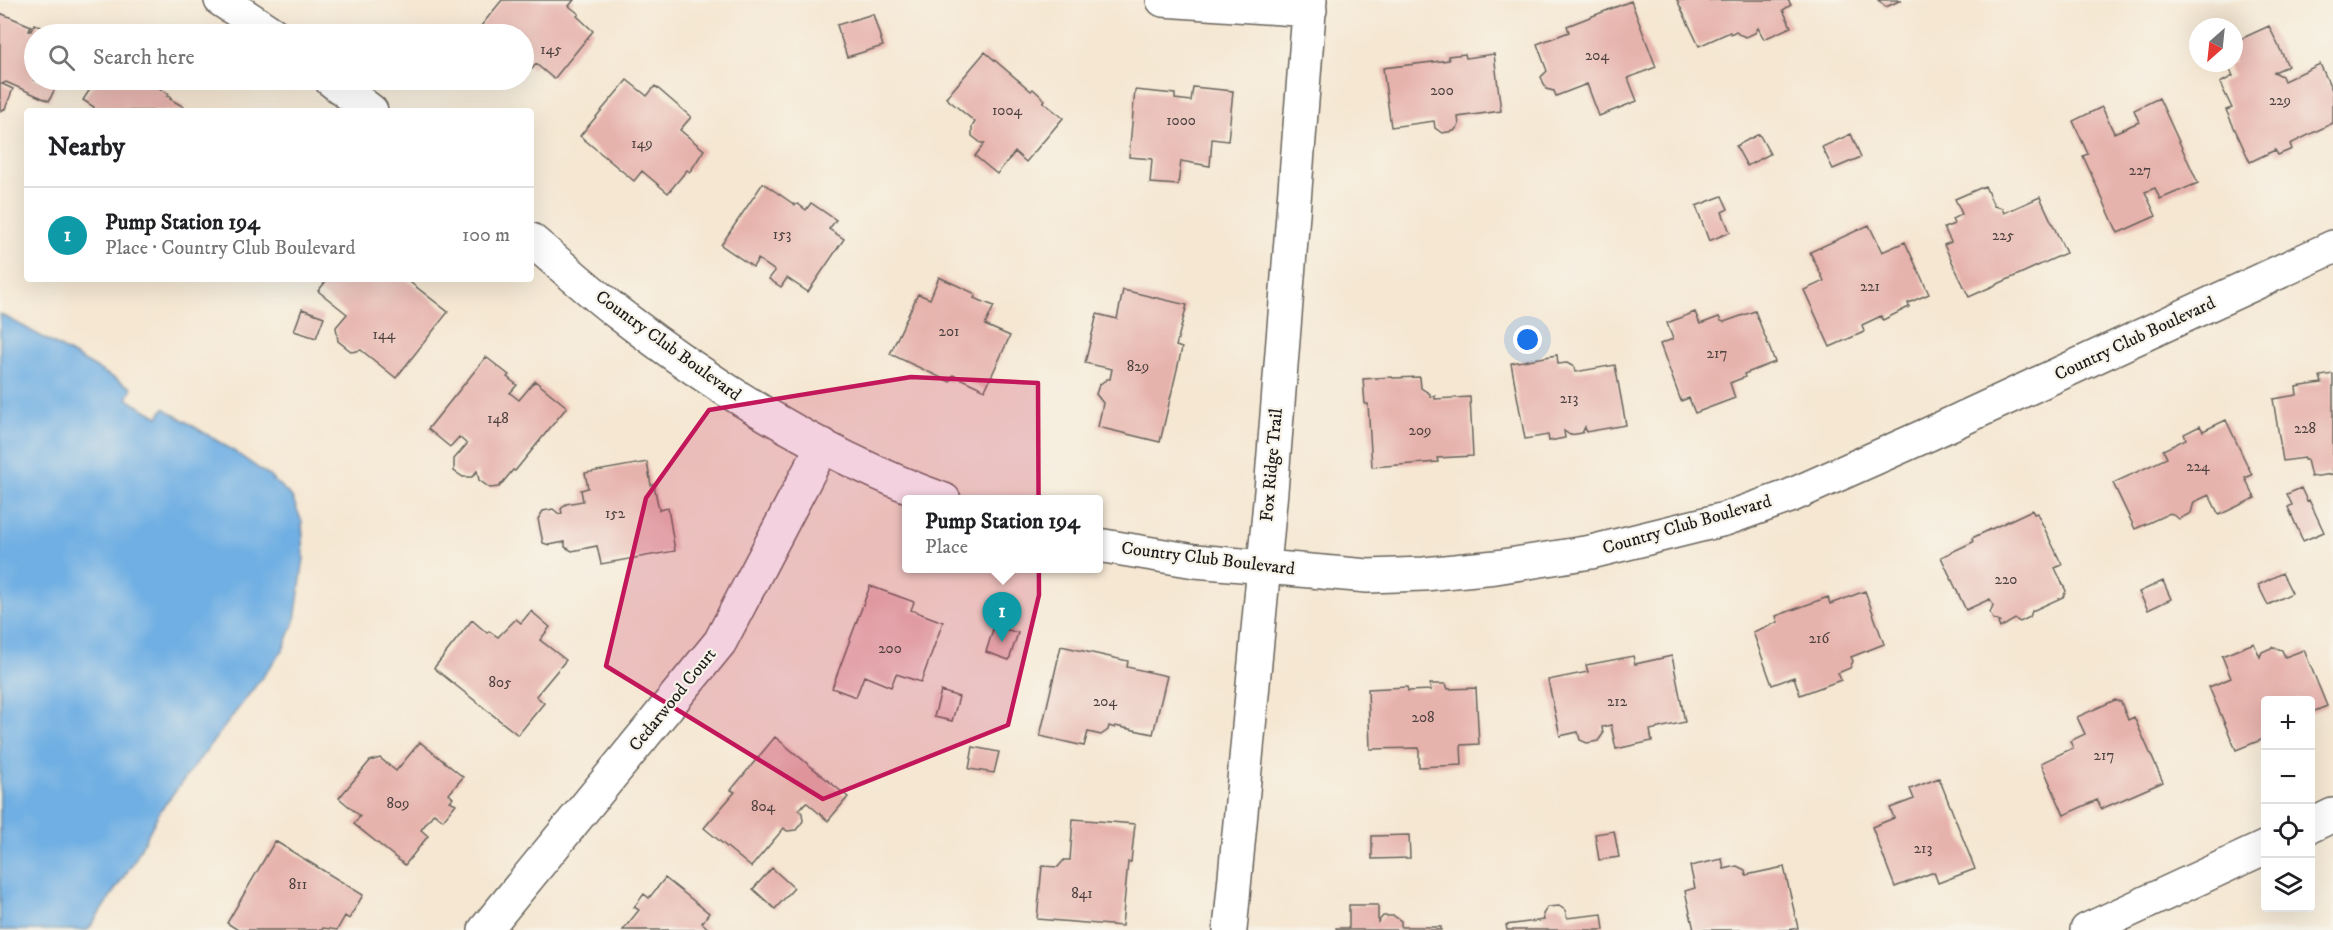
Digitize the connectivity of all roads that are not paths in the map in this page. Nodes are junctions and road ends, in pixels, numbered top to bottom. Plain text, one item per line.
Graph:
1 (222, 0) edge
2 (1162, 0) edge
3 (1310, 5) edge
4 (258, 24) edge
5 (345, 90) edge
6 (367, 108) edge
7 (534, 243) edge
8 (2333, 247) edge
9 (823, 445) junction
10 (930, 495) edge
11 (1103, 546) edge
12 (1262, 567) junction
13 (2333, 815) edge
14 (2315, 824) edge
15 (2261, 849) edge
16 (485, 930) edge
17 (1230, 930) edge
18 (2087, 930) edge

1 - 4 street
2 - 3 street
3 - 12 street, Fox Ridge Trail
5 - 6 street
7 - 9 street, Country Club Boulevard
8 - 12 street, Country Club Boulevard
9 - 10 street, Country Club Boulevard
9 - 16 street, Cedarwood Court
11 - 12 street, Country Club Boulevard
12 - 17 street, Fox Ridge Trail
13 - 14 street
15 - 18 street

